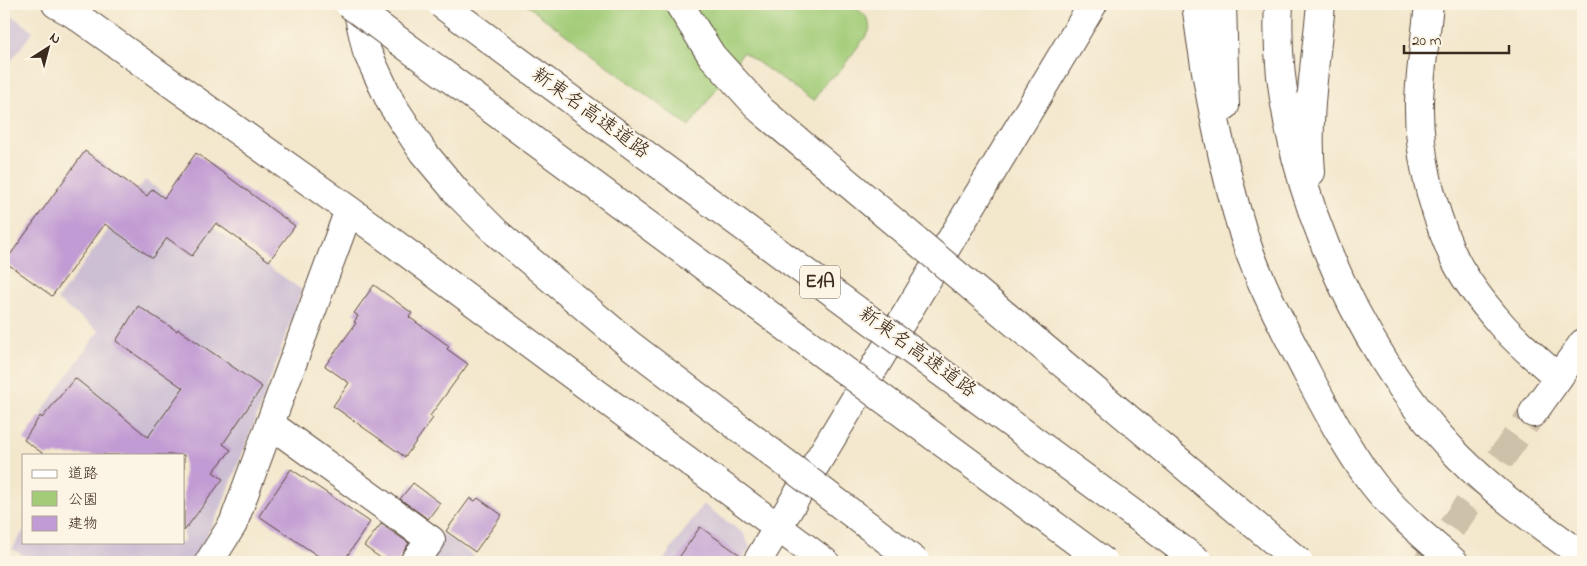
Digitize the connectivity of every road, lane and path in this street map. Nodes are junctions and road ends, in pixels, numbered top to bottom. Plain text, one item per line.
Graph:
1 (56, 4) edge
2 (349, 4) edge
3 (356, 4) edge
4 (440, 4) edge
5 (679, 4) edge
6 (1094, 4) edge
7 (1196, 4) edge
8 (1222, 4) edge
9 (1279, 4) edge
10 (1321, 4) edge
11 (1429, 4) edge
12 (1227, 170) junction
13 (349, 210) junction
14 (1317, 223) junction
15 (1583, 343) edge
16 (1558, 378) junction
17 (1533, 413) tunnel mouth
18 (270, 424) junction
19 (778, 527) junction
20 (1583, 556) edge
21 (209, 562) edge
22 (414, 562) edge
23 (757, 562) edge
24 (825, 562) edge
25 (916, 562) edge
26 (1104, 562) edge
27 (1199, 562) edge
28 (1300, 562) edge
29 (1454, 562) edge

1 - 13 main road
2 - 26 main road, bridge
3 - 25 main road, bridge
4 - 27 main road, 新東名高速道路 / E1A, bridge
5 - 28 main road, bridge
6 - 19 main road
7 - 12 main road
8 - 12 main road
9 - 14 main road
10 - 14 main road
11 - 16 main road
12 - 29 main road
13 - 18 main road
13 - 19 main road
14 - 20 main road
15 - 16 main road
16 - 17 main road
18 - 21 main road
18 - 22 main road
19 - 23 main road
19 - 24 main road

